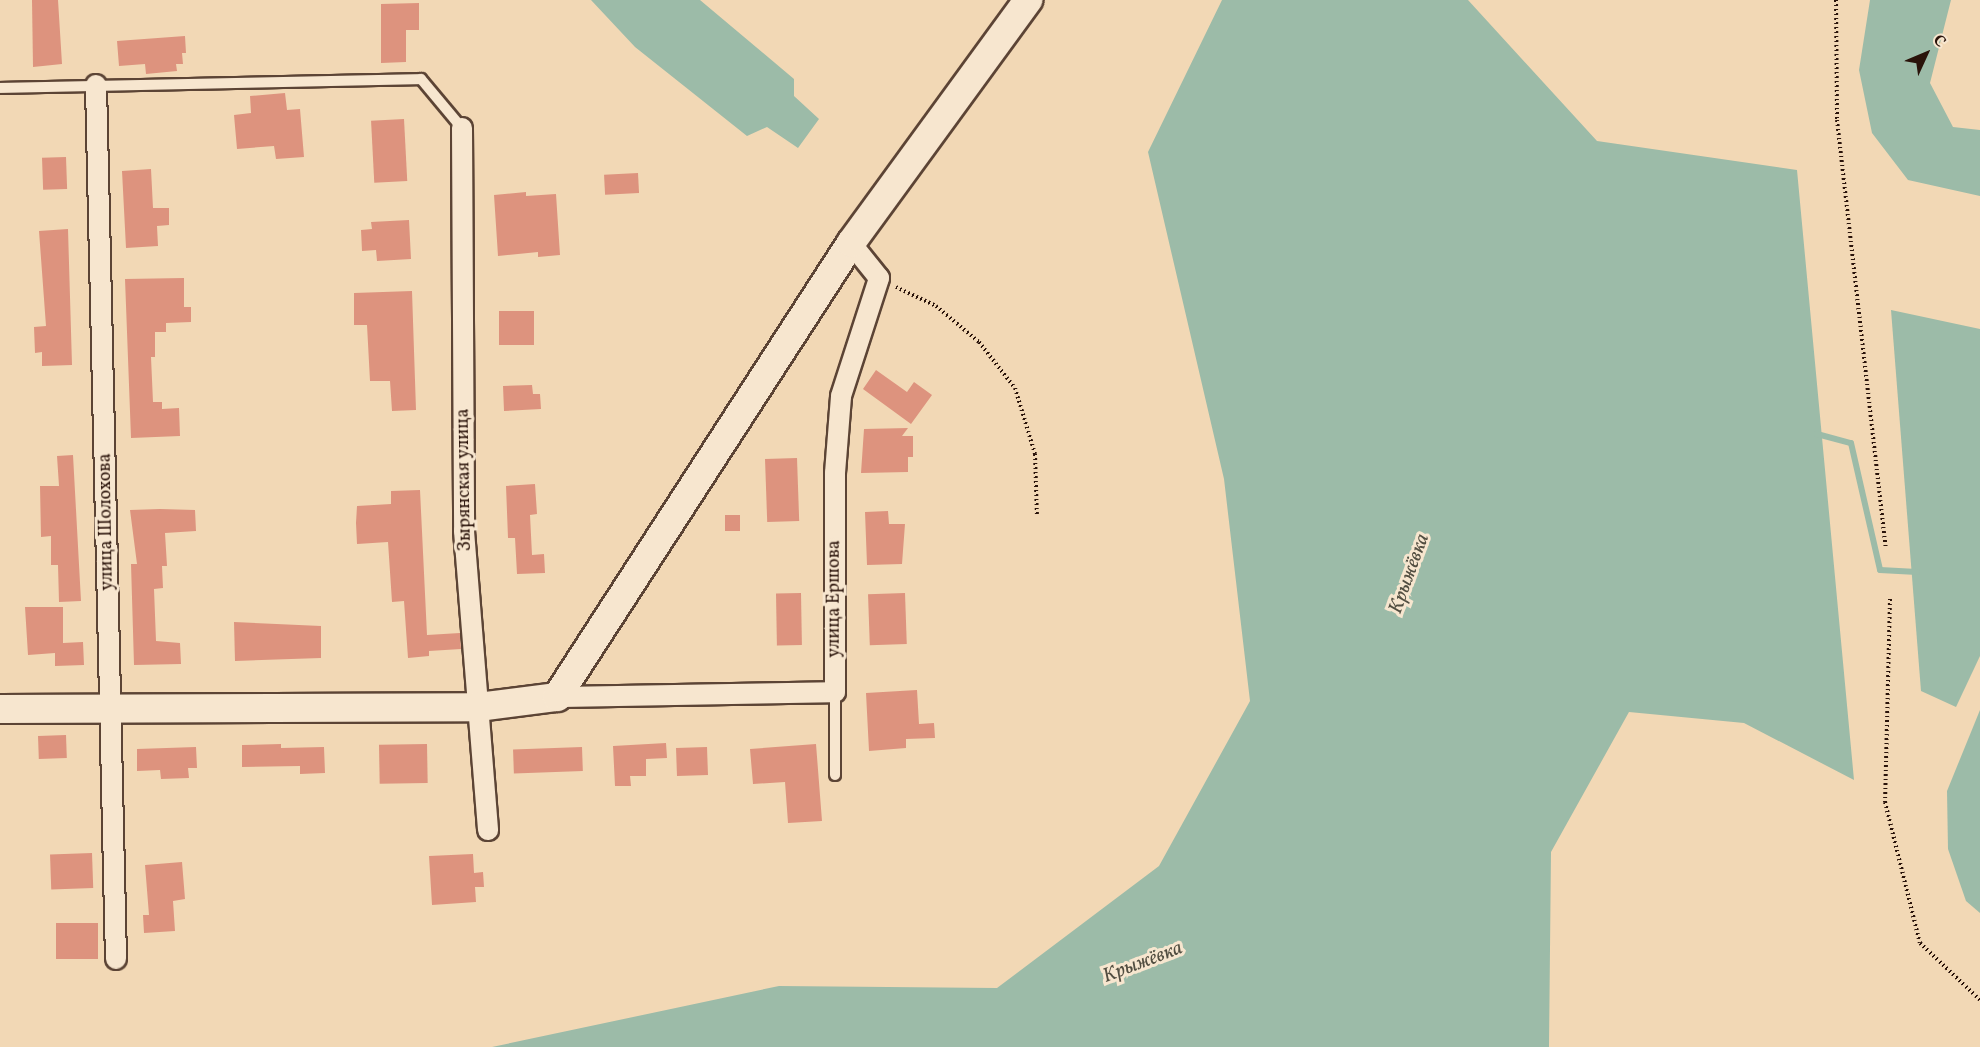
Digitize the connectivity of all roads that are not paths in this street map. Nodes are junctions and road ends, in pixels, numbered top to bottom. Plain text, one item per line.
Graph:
1 (1028, 0) edge
2 (96, 85) junction
3 (0, 88) edge
4 (462, 128) joint
5 (851, 243) junction
6 (835, 692) junction
7 (557, 697) junction
8 (478, 707) junction
9 (112, 709) junction
10 (0, 710) edge
11 (835, 775) dead end
12 (488, 830) dead end
13 (116, 959) dead end

1 - 5 main road
2 - 3 lane
2 - 4 lane
2 - 9 street, улица Шолохова
4 - 8 street, Зырянская улица
5 - 6 street, улица Ершова
5 - 7 main road
6 - 7 street
6 - 11 lane
7 - 8 main road
8 - 9 main road
8 - 12 street, Зырянская улица
9 - 10 main road
9 - 13 street, улица Шолохова

